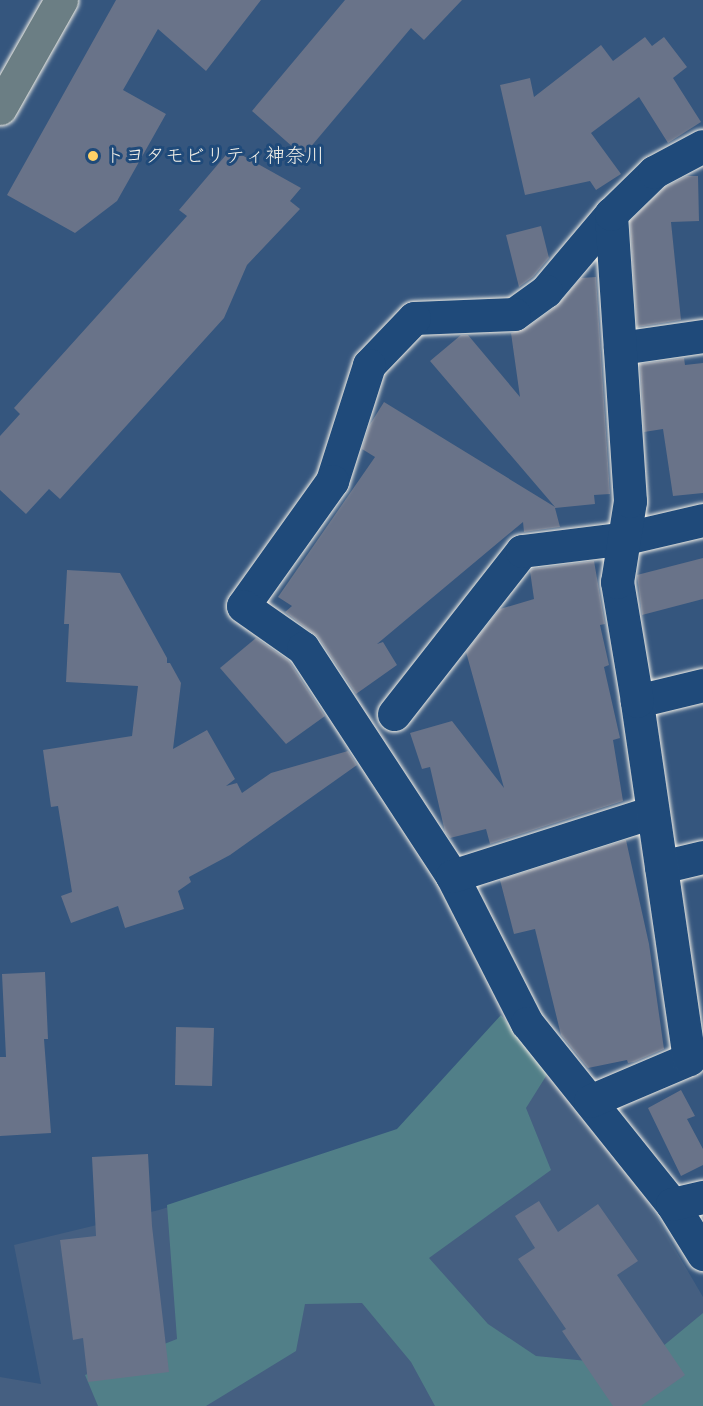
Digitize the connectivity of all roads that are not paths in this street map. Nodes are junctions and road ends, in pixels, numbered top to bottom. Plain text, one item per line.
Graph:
1 (61, 0) edge
2 (0, 108) edge
3 (703, 146) edge
4 (611, 214) junction
5 (703, 336) edge
6 (620, 348) junction
7 (703, 520) edge
8 (626, 538) junction
9 (703, 685) edge
10 (637, 701) junction
11 (394, 714) dead end
12 (652, 812) junction
13 (703, 857) edge
14 (661, 867) junction
15 (452, 876) junction
16 (694, 1033) edge
17 (590, 1101) junction
18 (703, 1197) edge
19 (672, 1204) junction
20 (703, 1254) edge

1 - 2 main road
3 - 4 street
4 - 6 street
4 - 15 street
5 - 6 street
6 - 8 street
7 - 8 street
8 - 10 street
8 - 11 street
9 - 10 street
10 - 12 street
12 - 14 street
12 - 15 street
13 - 14 street
14 - 16 street
15 - 17 street
16 - 17 street
17 - 19 street
18 - 19 street
19 - 20 street

